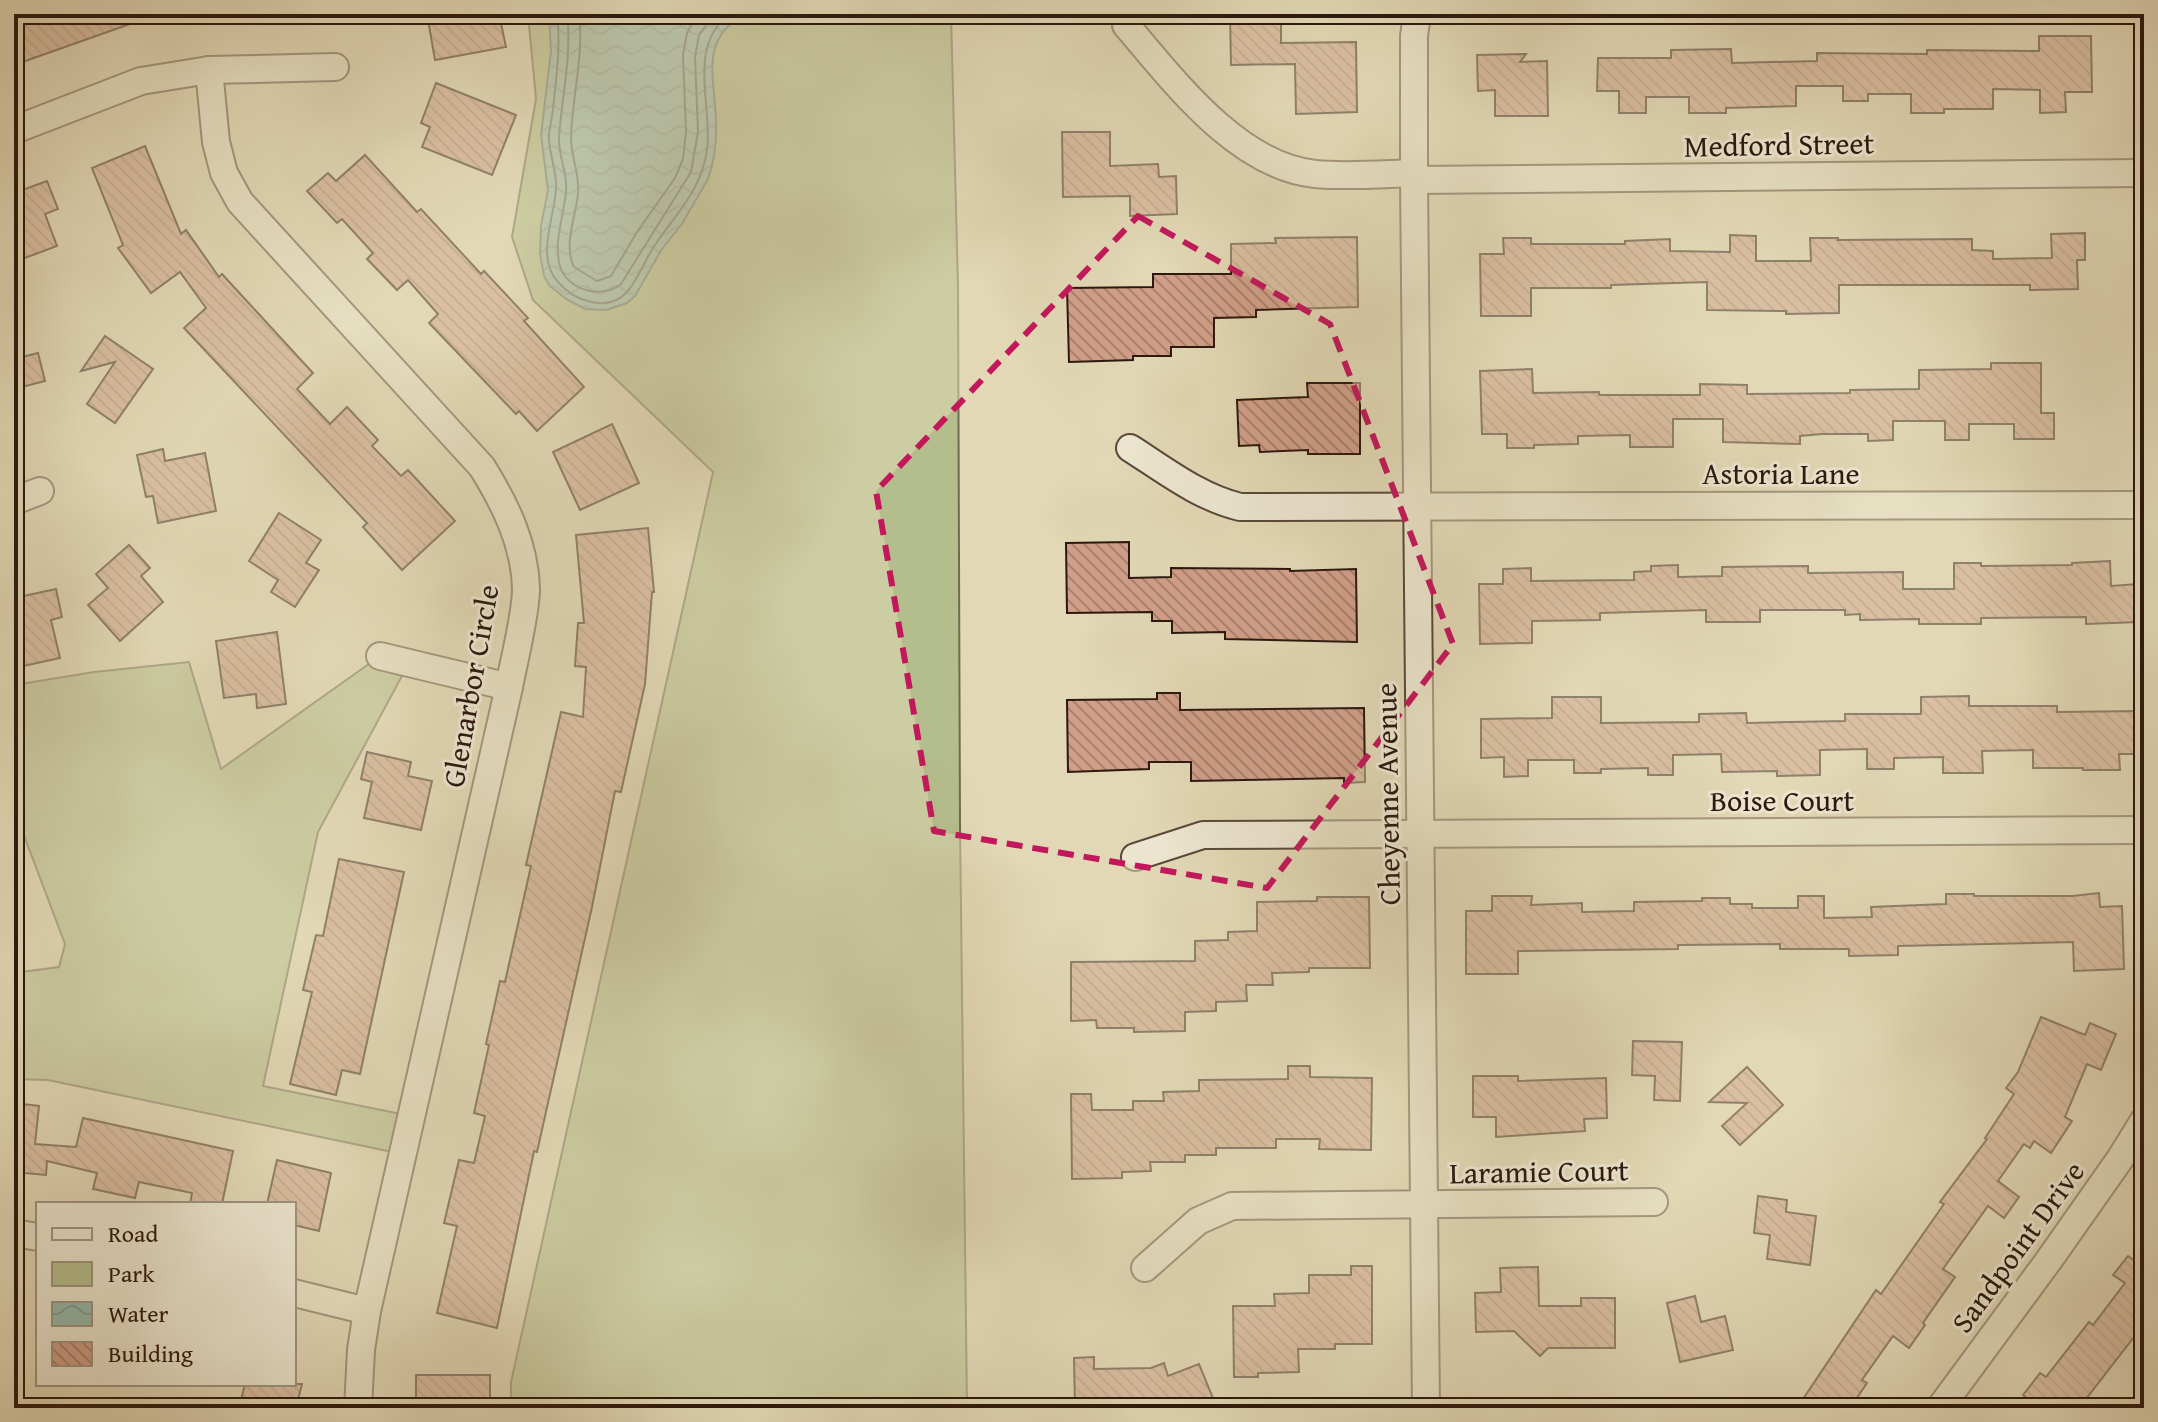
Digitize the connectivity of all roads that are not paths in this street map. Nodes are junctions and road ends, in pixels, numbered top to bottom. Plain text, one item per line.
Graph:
1 (1417, 14) edge
2 (1126, 25) dead end
3 (335, 67) dead end
4 (209, 70) junction
5 (14, 130) edge
6 (2144, 173) edge
7 (1414, 177) junction
8 (1130, 448) dead end
9 (40, 491) dead end
10 (14, 501) edge
11 (2144, 505) edge
12 (1417, 508) junction
13 (380, 656) dead end
14 (509, 687) junction
15 (2144, 830) edge
16 (1421, 836) junction
17 (1135, 857) dead end
18 (2144, 1120) edge
19 (1654, 1202) dead end
20 (1425, 1205) junction
21 (14, 1233) edge
22 (36, 1237) edge
23 (1145, 1268) dead end
24 (296, 1293) edge
25 (367, 1311) junction
26 (358, 1408) edge
27 (1426, 1408) edge
28 (1940, 1408) edge

1 - 7 street, Cheyenne Avenue
2 - 7 street, Medford Street
3 - 4 street
4 - 5 street
4 - 14 street, Glenarbor Circle
6 - 7 street, Medford Street
7 - 12 street, Cheyenne Avenue
8 - 12 street, Astoria Lane
9 - 10 street
11 - 12 street, Astoria Lane
12 - 16 street, Cheyenne Avenue
13 - 14 street
14 - 25 street, Glenarbor Circle
15 - 16 street, Boise Court
16 - 17 street, Boise Court
16 - 20 street, Cheyenne Avenue
18 - 28 street, Sandpoint Drive
19 - 20 street, Laramie Court
20 - 23 street, Laramie Court
20 - 27 street, Cheyenne Avenue
21 - 22 street
24 - 25 street
25 - 26 street, Glenarbor Circle

